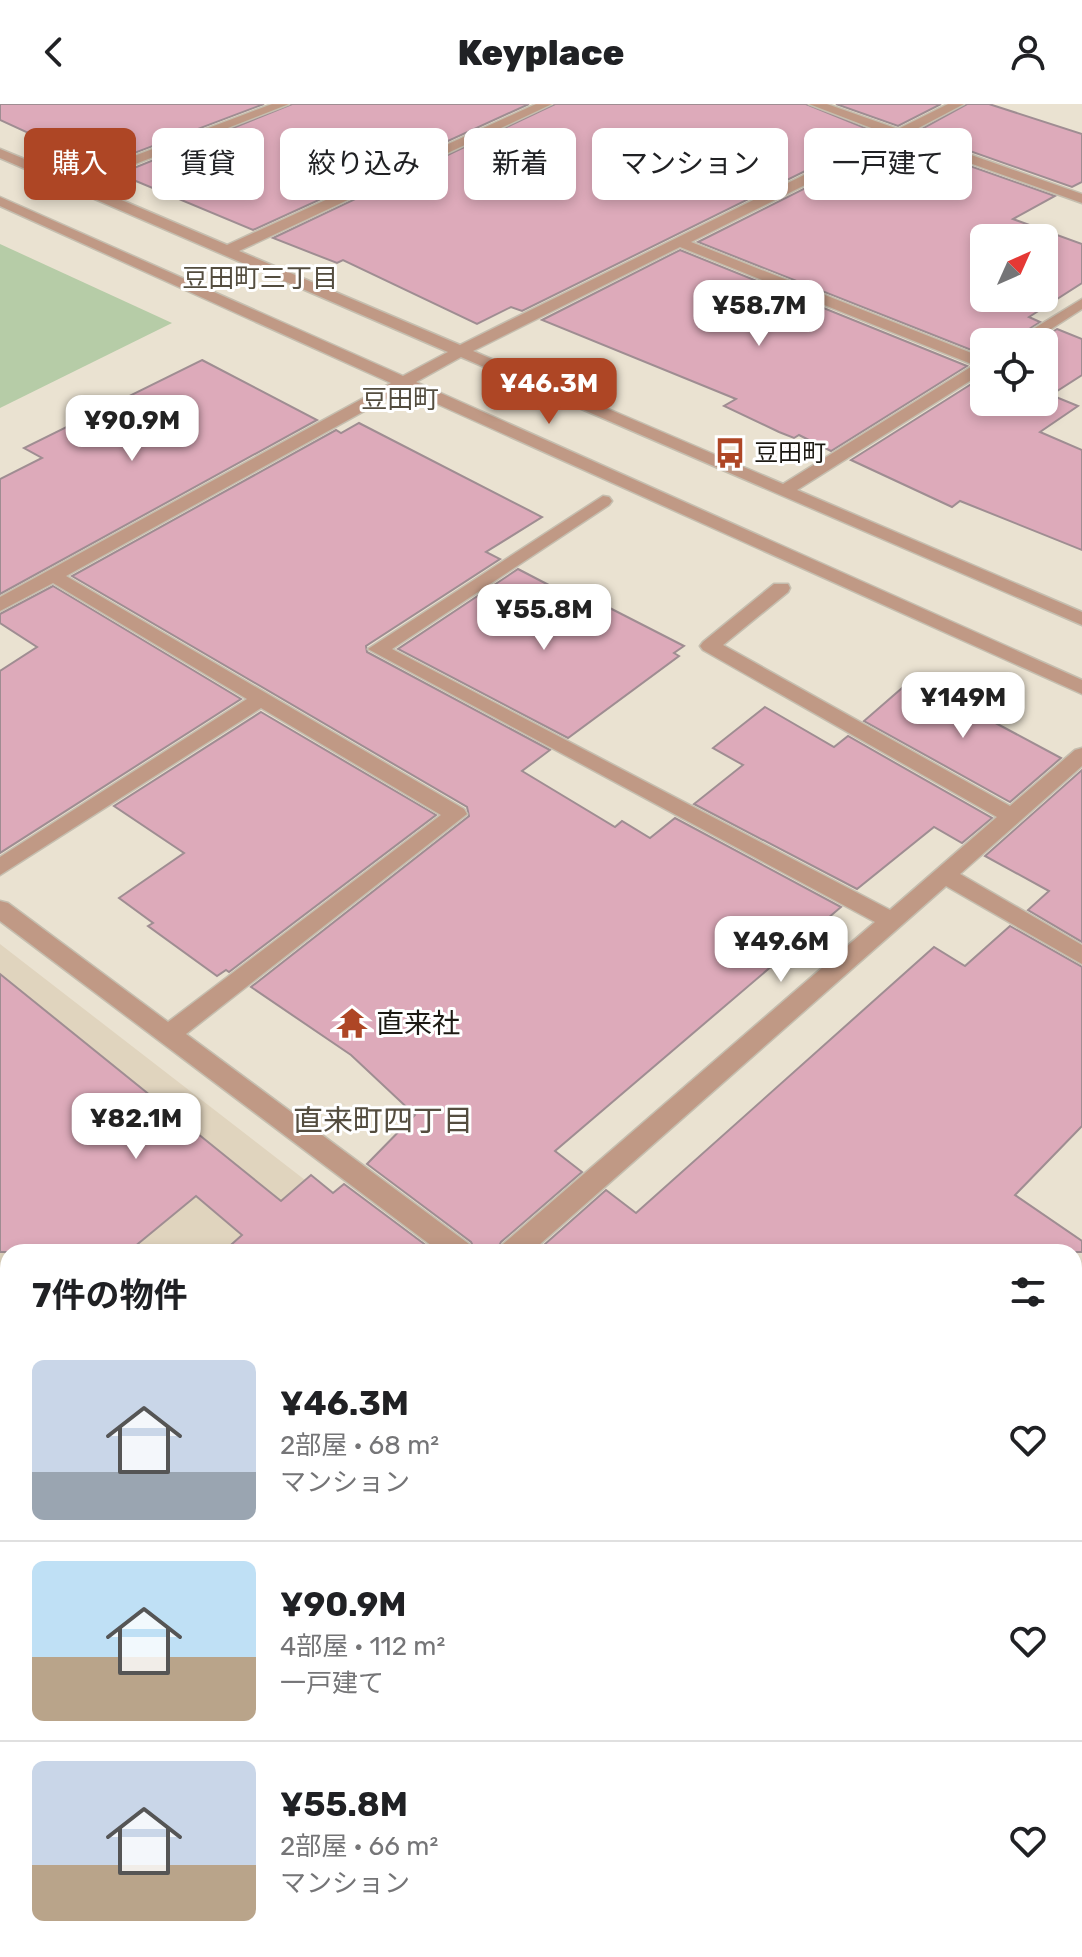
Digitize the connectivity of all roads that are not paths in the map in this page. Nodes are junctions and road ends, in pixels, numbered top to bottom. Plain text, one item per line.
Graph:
1 (283, 104) edge
2 (546, 104) edge
3 (815, 104) edge
4 (958, 104) edge
5 (884, 128) edge
6 (908, 128) edge
7 (0, 153) edge
8 (136, 160) edge
9 (972, 160) edge
10 (24, 163) edge
11 (804, 180) edge
12 (1082, 199) edge
13 (109, 200) edge
14 (4, 207) edge
15 (679, 242) junction
16 (224, 252) junction
17 (1082, 303) edge
18 (1042, 328) edge
19 (461, 351) junction
20 (970, 358) edge
21 (970, 373) edge
22 (404, 382) junction
23 (784, 491) junction
24 (603, 501) dead end
25 (53, 576) junction
26 (781, 588) dead end
27 (0, 605) edge
28 (1082, 619) edge
29 (1082, 688) edge
30 (262, 698) junction
31 (1082, 755) edge
32 (1010, 815) junction
33 (0, 867) edge
34 (943, 874) junction
35 (0, 909) edge
36 (890, 920) junction
37 (1082, 956) edge
38 (168, 1035) junction
39 (449, 1244) edge
40 (521, 1244) edge

1 - 8 street
2 - 16 street
3 - 5 street
4 - 6 street
7 - 10 street
9 - 12 street
11 - 15 street
13 - 16 street
14 - 22 street
15 - 19 street
15 - 20 street
16 - 19 street
17 - 18 street
19 - 22 street
19 - 23 street
21 - 23 street
22 - 25 street
22 - 29 street
23 - 28 street
24 - 36 street
25 - 27 street
25 - 30 street
26 - 32 street
30 - 33 street
30 - 38 street
31 - 32 street
32 - 34 street
34 - 36 street
34 - 37 street
35 - 38 street
36 - 40 street
38 - 39 street

